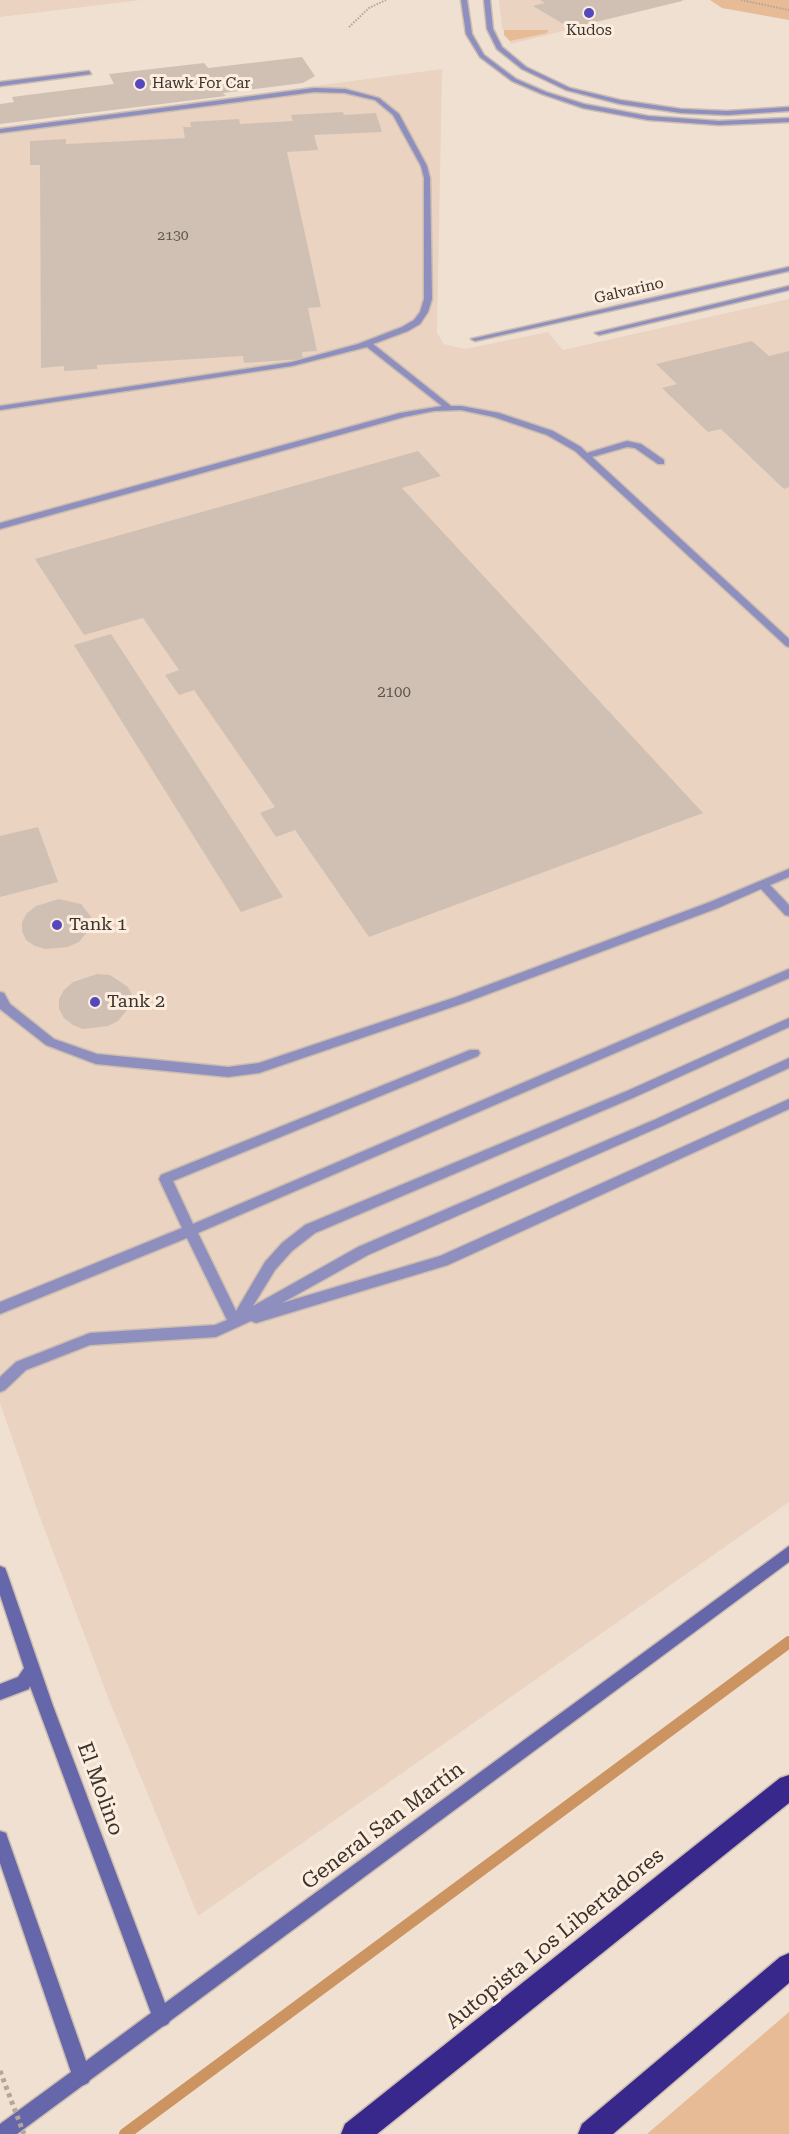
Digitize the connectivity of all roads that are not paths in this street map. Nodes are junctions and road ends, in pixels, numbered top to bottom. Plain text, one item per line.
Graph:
1 (464, 0) edge
2 (487, 0) edge
3 (89, 73) dead end
4 (0, 84) edge
5 (789, 109) edge
6 (789, 120) edge
7 (0, 131) edge
8 (789, 269) edge
9 (789, 288) edge
10 (680, 303) junction
11 (599, 333) dead end
12 (475, 339) dead end
13 (368, 343) junction
14 (0, 408) edge
15 (449, 408) junction
16 (586, 456) junction
17 (661, 462) dead end
18 (0, 526) edge
19 (789, 644) edge
20 (789, 873) edge
21 (762, 884) junction
22 (789, 912) edge
23 (789, 973) edge
24 (0, 996) edge
25 (789, 1022) edge
26 (474, 1053) dead end
27 (789, 1063) edge
28 (789, 1104) edge
29 (190, 1231) junction
30 (0, 1308) edge
31 (235, 1323) junction
32 (0, 1386) edge
33 (789, 1553) edge
34 (0, 1573) edge
35 (33, 1670) junction
36 (0, 1692) edge
37 (789, 1787) edge
38 (0, 1839) edge
39 (789, 1966) edge
40 (162, 2018) junction
41 (82, 2076) junction
42 (2, 2134) edge
43 (355, 2134) edge
44 (592, 2134) edge

1 - 6 street
2 - 5 street
3 - 4 street
7 - 13 street
8 - 10 street, Galvarino
9 - 10 street, Galvarino
10 - 11 street, Galvarino
10 - 12 street, Galvarino
13 - 14 street
13 - 15 street
15 - 16 street
15 - 18 street
16 - 17 street
16 - 19 street
20 - 21 street
21 - 22 street
21 - 24 street
23 - 29 street
25 - 31 street
26 - 29 street
27 - 31 street
28 - 31 street
29 - 30 street
29 - 31 street
31 - 32 street
33 - 40 street, General San Martín
34 - 35 street, El Molino
35 - 36 street
35 - 40 street, El Molino
37 - 43 highway, Autopista Los Libertadores
38 - 41 street
39 - 44 highway
40 - 41 street, General San Martín
41 - 42 street, General San Martín

